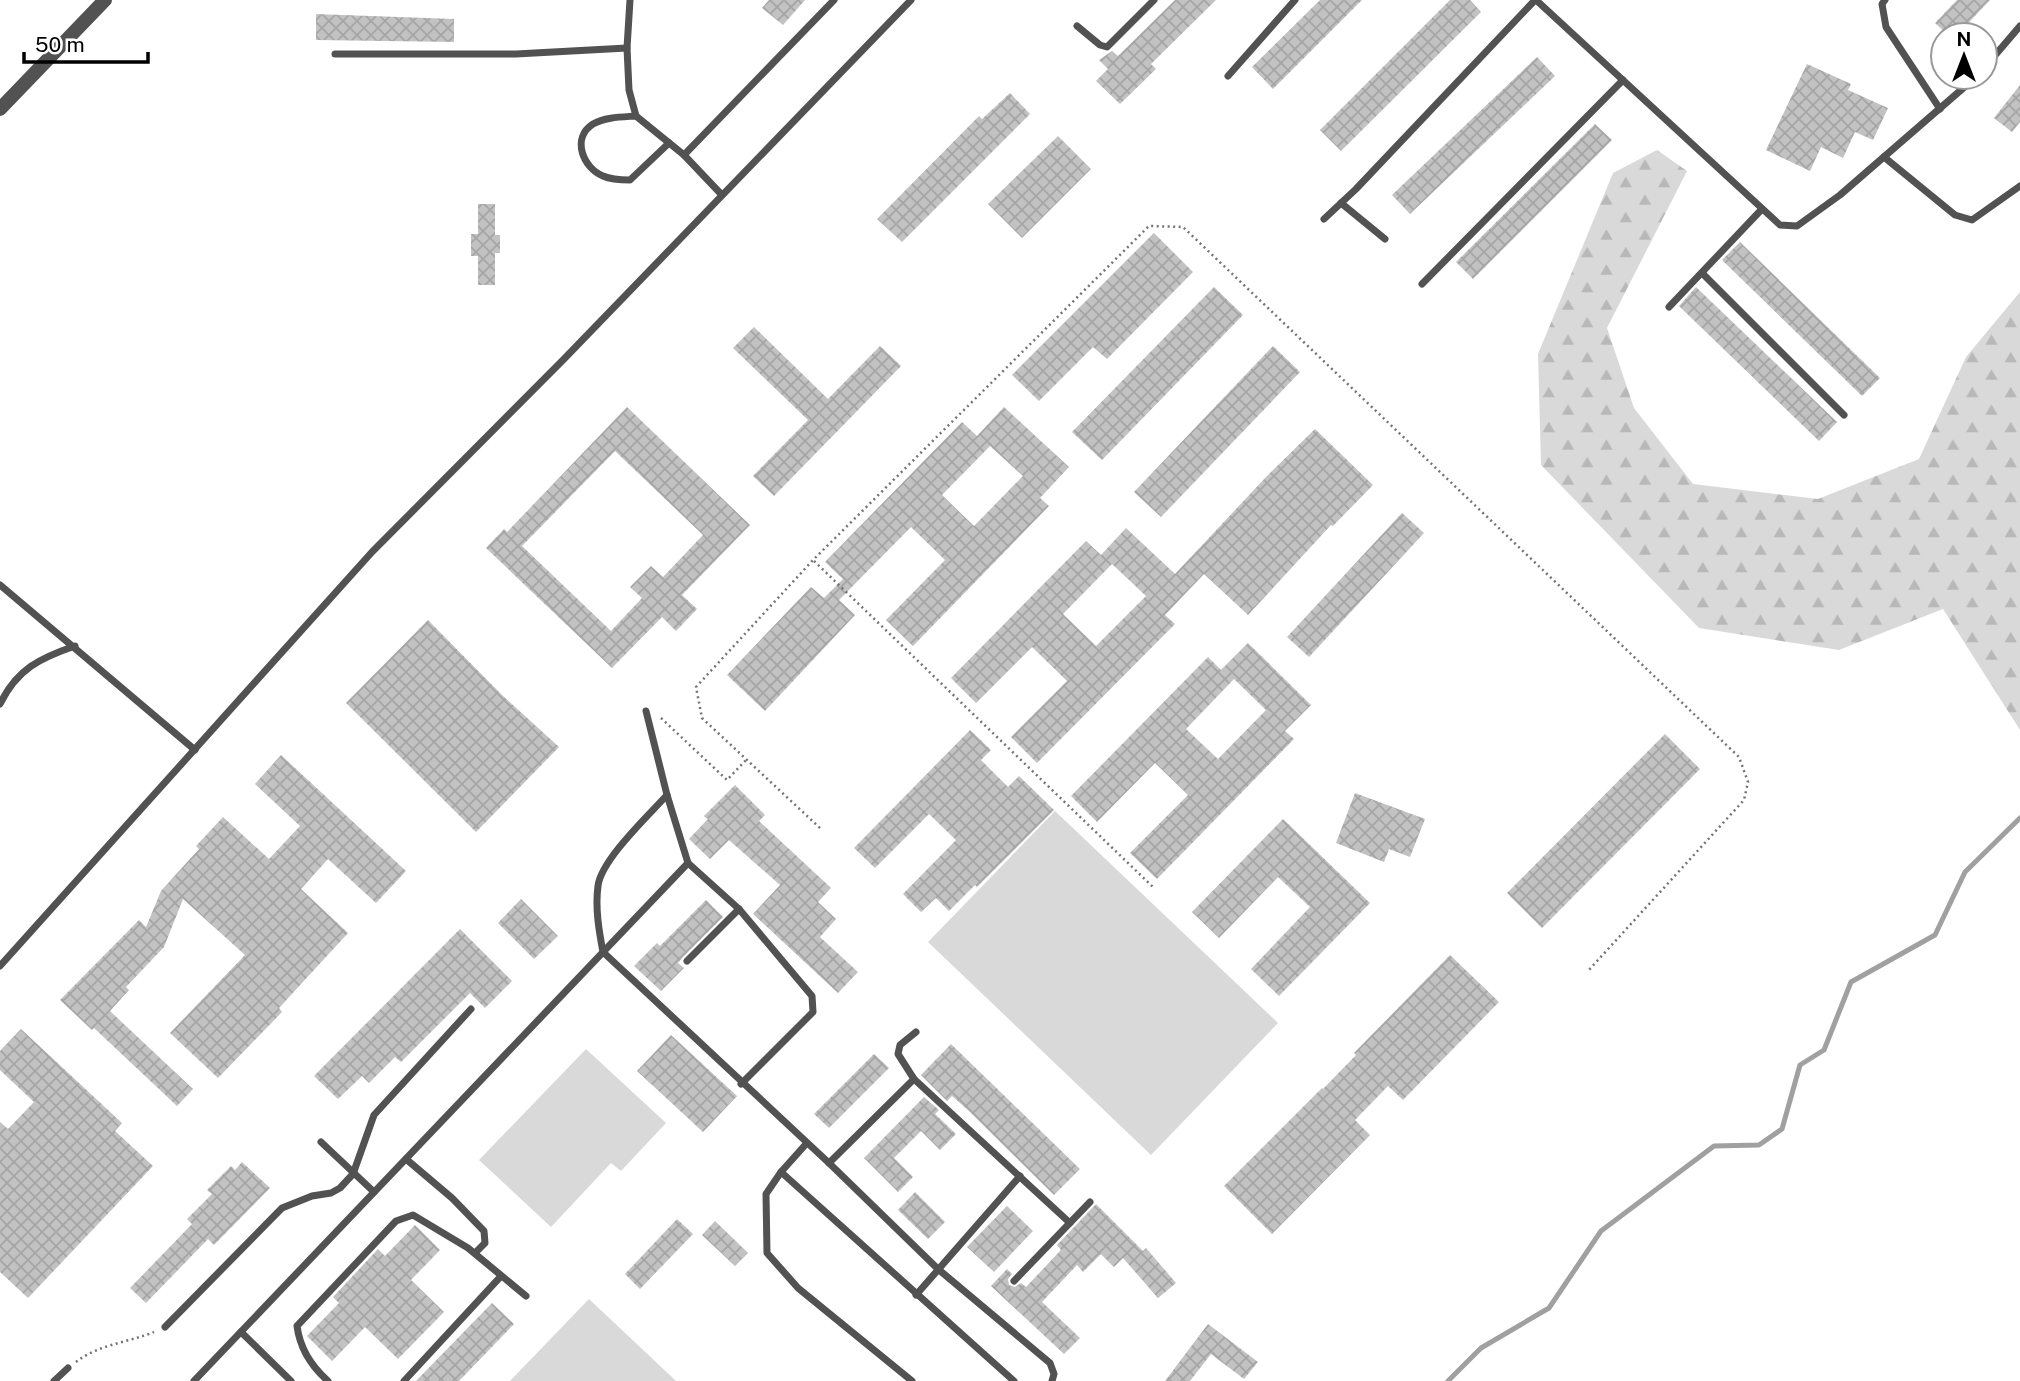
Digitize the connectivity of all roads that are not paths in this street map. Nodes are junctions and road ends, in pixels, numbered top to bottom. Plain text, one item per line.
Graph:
1 (630, 0) edge
2 (834, 0) edge
3 (911, 0) edge
4 (1154, 0) edge
5 (1295, 0) edge
6 (1536, 0) edge
7 (1885, 0) edge
8 (98, 2) edge
9 (1077, 26) dead end
10 (2020, 26) edge
11 (627, 48) junction
12 (1999, 51) edge
13 (335, 54) dead end
14 (1228, 76) dead end
15 (1623, 80) junction
16 (1960, 91) edge
17 (0, 109) edge
18 (1940, 109) junction
19 (636, 116) junction
20 (669, 143) junction
21 (684, 155) junction
22 (1884, 157) junction
23 (2020, 186) edge
24 (721, 194) junction
25 (1341, 203) junction
26 (1762, 209) junction
27 (1324, 219) dead end
28 (1385, 239) dead end
29 (1702, 273) junction
30 (1422, 284) dead end
31 (1669, 307) dead end
32 (1844, 415) dead end
33 (0, 585) edge
34 (75, 646) junction
35 (0, 704) edge
36 (646, 711) road end
37 (195, 750) junction
38 (667, 795) junction
39 (688, 863) junction
40 (739, 909) junction
41 (603, 952) junction
42 (687, 961) dead end
43 (0, 966) edge
44 (471, 1009) dead end
45 (916, 1032) dead end
46 (914, 1079) junction
47 (741, 1084) junction
48 (321, 1142) dead end
49 (806, 1144) junction
50 (406, 1159) junction
51 (829, 1163) junction
52 (781, 1172) junction
53 (354, 1174) junction
54 (1020, 1176) junction
55 (374, 1192) junction
56 (1090, 1202) dead end
57 (1070, 1223) junction
58 (475, 1253) junction
59 (938, 1269) junction
60 (501, 1276) junction
61 (1014, 1281) dead end
62 (916, 1295) junction
63 (526, 1296) dead end
64 (165, 1327) road end
65 (241, 1332) junction
66 (68, 1368) road end
67 (54, 1381) edge
68 (194, 1381) edge
69 (291, 1381) edge
70 (328, 1381) edge
71 (404, 1381) edge
72 (912, 1381) edge
73 (1014, 1381) edge
74 (1052, 1381) edge

1 - 11 lane
2 - 21 lane
3 - 24 lane
4 - 9 lane
5 - 14 lane
6 - 15 lane
6 - 25 lane
7 - 18 lane
8 - 17 street
10 - 12 lane
11 - 13 lane
11 - 19 lane
15 - 26 lane
15 - 30 lane
16 - 18 lane
18 - 22 lane
19 - 20 lane
19 - 20 lane
20 - 21 lane
21 - 24 lane
22 - 23 lane
22 - 26 lane
24 - 37 lane
25 - 27 lane
25 - 28 lane
26 - 29 lane
29 - 31 lane
29 - 32 lane
33 - 34 lane
34 - 35 lane
34 - 37 lane
36 - 38 lane
37 - 43 lane
38 - 39 lane
38 - 41 lane
39 - 40 lane
39 - 41 lane
40 - 42 lane
40 - 47 lane
41 - 47 lane
41 - 50 lane
44 - 53 lane
45 - 46 lane
46 - 51 lane
46 - 54 lane
47 - 49 lane
48 - 53 lane
49 - 51 lane
49 - 52 lane
50 - 55 lane
50 - 58 lane
51 - 59 lane
52 - 62 lane
52 - 72 lane
53 - 55 lane
53 - 64 lane
54 - 57 lane
54 - 59 lane
55 - 65 lane
56 - 57 lane
57 - 61 lane
58 - 60 lane
58 - 70 lane
59 - 62 lane
59 - 74 lane
60 - 63 lane
60 - 71 lane
62 - 73 lane
65 - 68 lane
65 - 69 lane
66 - 67 lane

